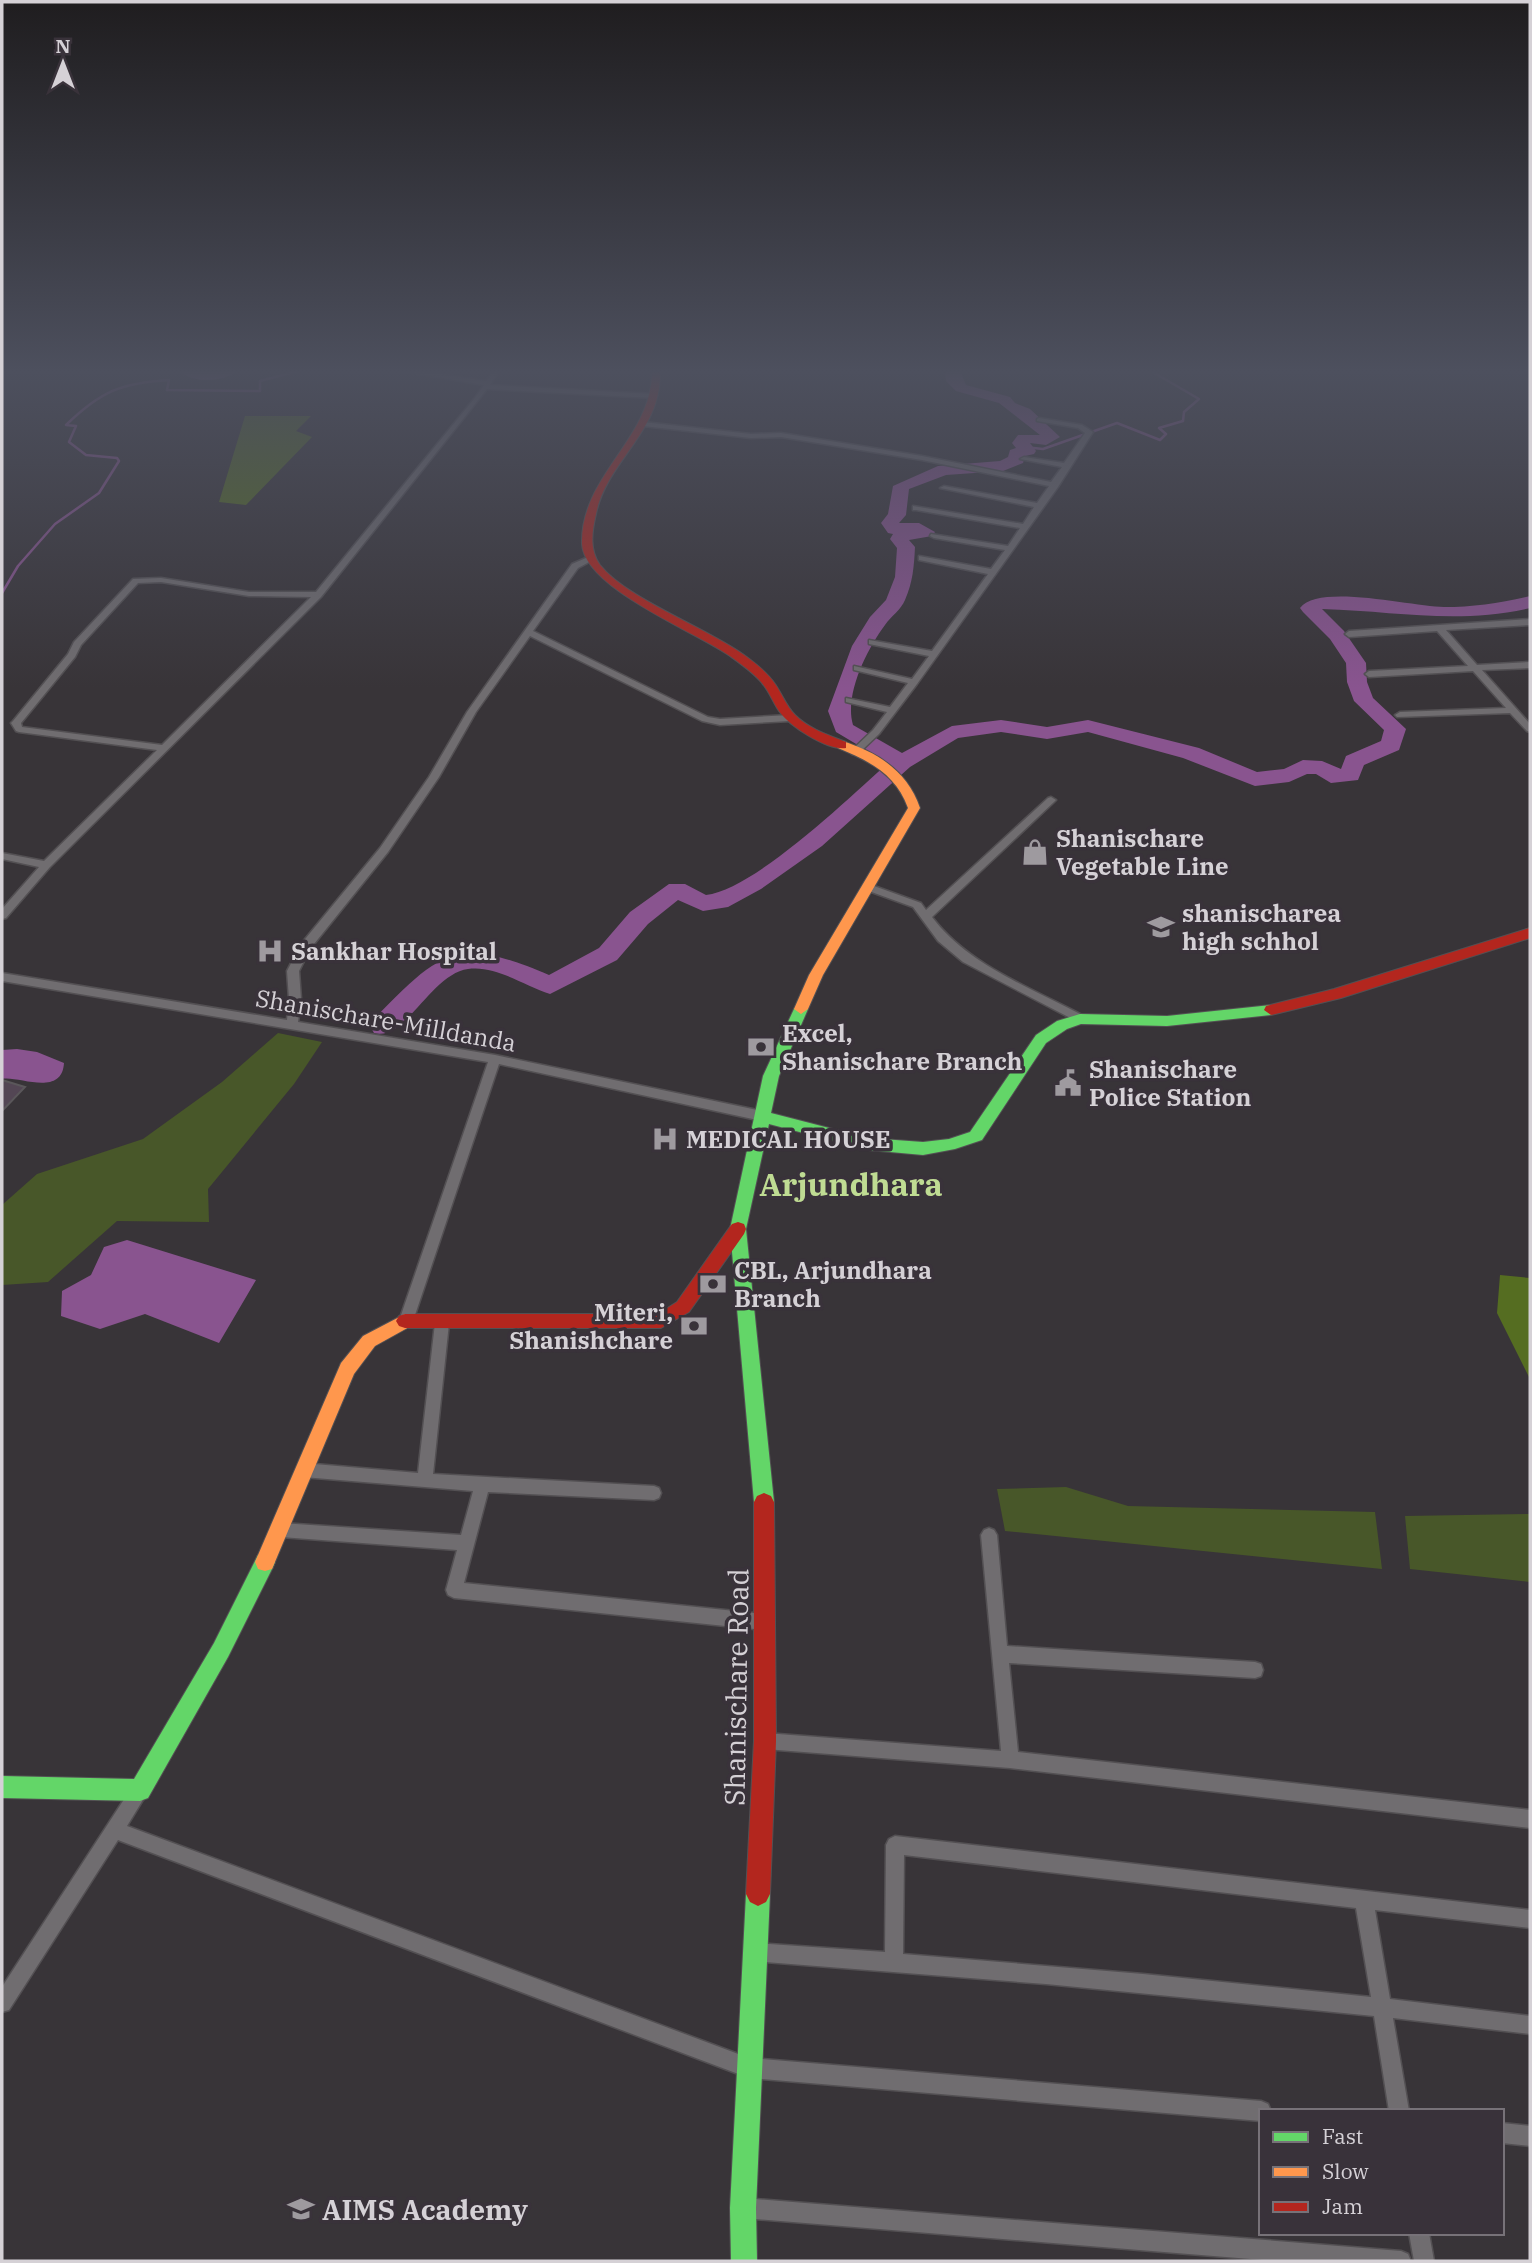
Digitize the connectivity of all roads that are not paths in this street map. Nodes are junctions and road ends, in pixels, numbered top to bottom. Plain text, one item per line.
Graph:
1 (415, 477) edge
2 (609, 477) edge
3 (1008, 477) edge
4 (1061, 477) edge
5 (1055, 485) junction
6 (944, 488) dead end
7 (1041, 506) junction
8 (916, 508) dead end
9 (1026, 527) junction
10 (934, 536) dead end
11 (1010, 549) junction
12 (922, 558) dead end
13 (589, 561) junction
14 (992, 572) junction
15 (318, 596) junction
16 (1530, 622) edge
17 (1439, 628) junction
18 (530, 633) junction
19 (1349, 634) dead end
20 (872, 642) dead end
21 (933, 654) junction
22 (1529, 666) edge
23 (858, 668) dead end
24 (1475, 669) junction
25 (1369, 674) dead end
26 (914, 682) junction
27 (849, 700) dead end
28 (892, 710) junction
29 (1512, 710) junction
30 (1399, 715) dead end
31 (790, 718) junction
32 (1526, 721) edge
33 (1530, 729) edge
34 (863, 745) junction
35 (165, 748) junction
36 (1051, 800) dead end
37 (2, 856) edge
38 (46, 865) junction
39 (870, 888) junction
40 (927, 915) junction
41 (2, 916) edge
42 (1530, 933) edge
43 (2, 977) edge
44 (1080, 1019) junction
45 (292, 1024) junction
46 (495, 1059) junction
47 (762, 1116) junction
48 (738, 1229) junction
49 (406, 1321) junction
50 (442, 1323) junction
51 (303, 1469) junction
52 (425, 1480) junction
53 (482, 1485) junction
54 (654, 1493) dead end
55 (281, 1531) junction
56 (989, 1535) dead end
57 (466, 1543) junction
58 (764, 1622) junction
59 (1000, 1654) junction
60 (1255, 1670) dead end
61 (765, 1741) junction
62 (1010, 1760) junction
63 (2, 1787) edge
64 (140, 1790) junction
65 (1530, 1819) edge
66 (115, 1830) junction
67 (1364, 1900) junction
68 (1530, 1919) edge
69 (754, 1952) junction
70 (894, 1962) junction
71 (2, 2003) edge
72 (1382, 2006) junction
73 (1530, 2025) edge
74 (749, 2068) junction
75 (1399, 2109) edge
76 (1259, 2111) edge
77 (1504, 2133) edge
78 (1530, 2136) edge
79 (743, 2208) junction
80 (1419, 2235) edge
81 (744, 2261) edge
82 (1401, 2261) edge
83 (1424, 2261) edge

1 - 15 street
2 - 13 street
3 - 5 street
4 - 5 street
5 - 7 street
6 - 7 street
7 - 9 street
8 - 9 street
9 - 11 street
10 - 11 street
11 - 14 street
12 - 14 street
13 - 18 street
13 - 31 street
14 - 21 street
15 - 35 street
15 - 35 street
16 - 17 street
17 - 19 street
17 - 24 street
18 - 31 street
18 - 45 street
20 - 21 street
21 - 26 street
22 - 24 street
23 - 26 street
24 - 25 street
24 - 29 street
26 - 28 street
27 - 28 street
28 - 34 street
29 - 30 street
29 - 32 street
31 - 34 street
32 - 33 street
34 - 39 street, Shanischare Road
35 - 38 street
36 - 40 street
37 - 38 street
38 - 41 street
39 - 40 street
39 - 47 street, Shanischare Road
40 - 44 street
42 - 44 street
43 - 45 street, Shanischare-Milldanda
44 - 47 street
45 - 46 street, Shanischare-Milldanda
46 - 47 street, Shanischare-Milldanda
46 - 49 street
47 - 48 street, Shanischare Road
48 - 50 street
48 - 58 street, Shanischare Road
49 - 50 street
49 - 51 street
50 - 52 street
51 - 52 street
51 - 55 street
52 - 53 street
53 - 54 street
53 - 57 street
55 - 57 street
55 - 64 street
56 - 59 street
57 - 58 street
58 - 61 street, Shanischare Road
59 - 60 street
59 - 62 street
61 - 62 street
61 - 69 street, Shanischare Road
62 - 65 street
63 - 64 street
64 - 66 street
66 - 71 street
66 - 74 street
67 - 68 street
67 - 70 street
67 - 72 street
69 - 70 street
69 - 74 street, Shanischare Road
70 - 72 street
72 - 73 street
72 - 75 street
74 - 76 street
74 - 79 street, Shanischare Road
77 - 78 street
79 - 81 street, Shanischare Road
79 - 82 street
80 - 83 street

